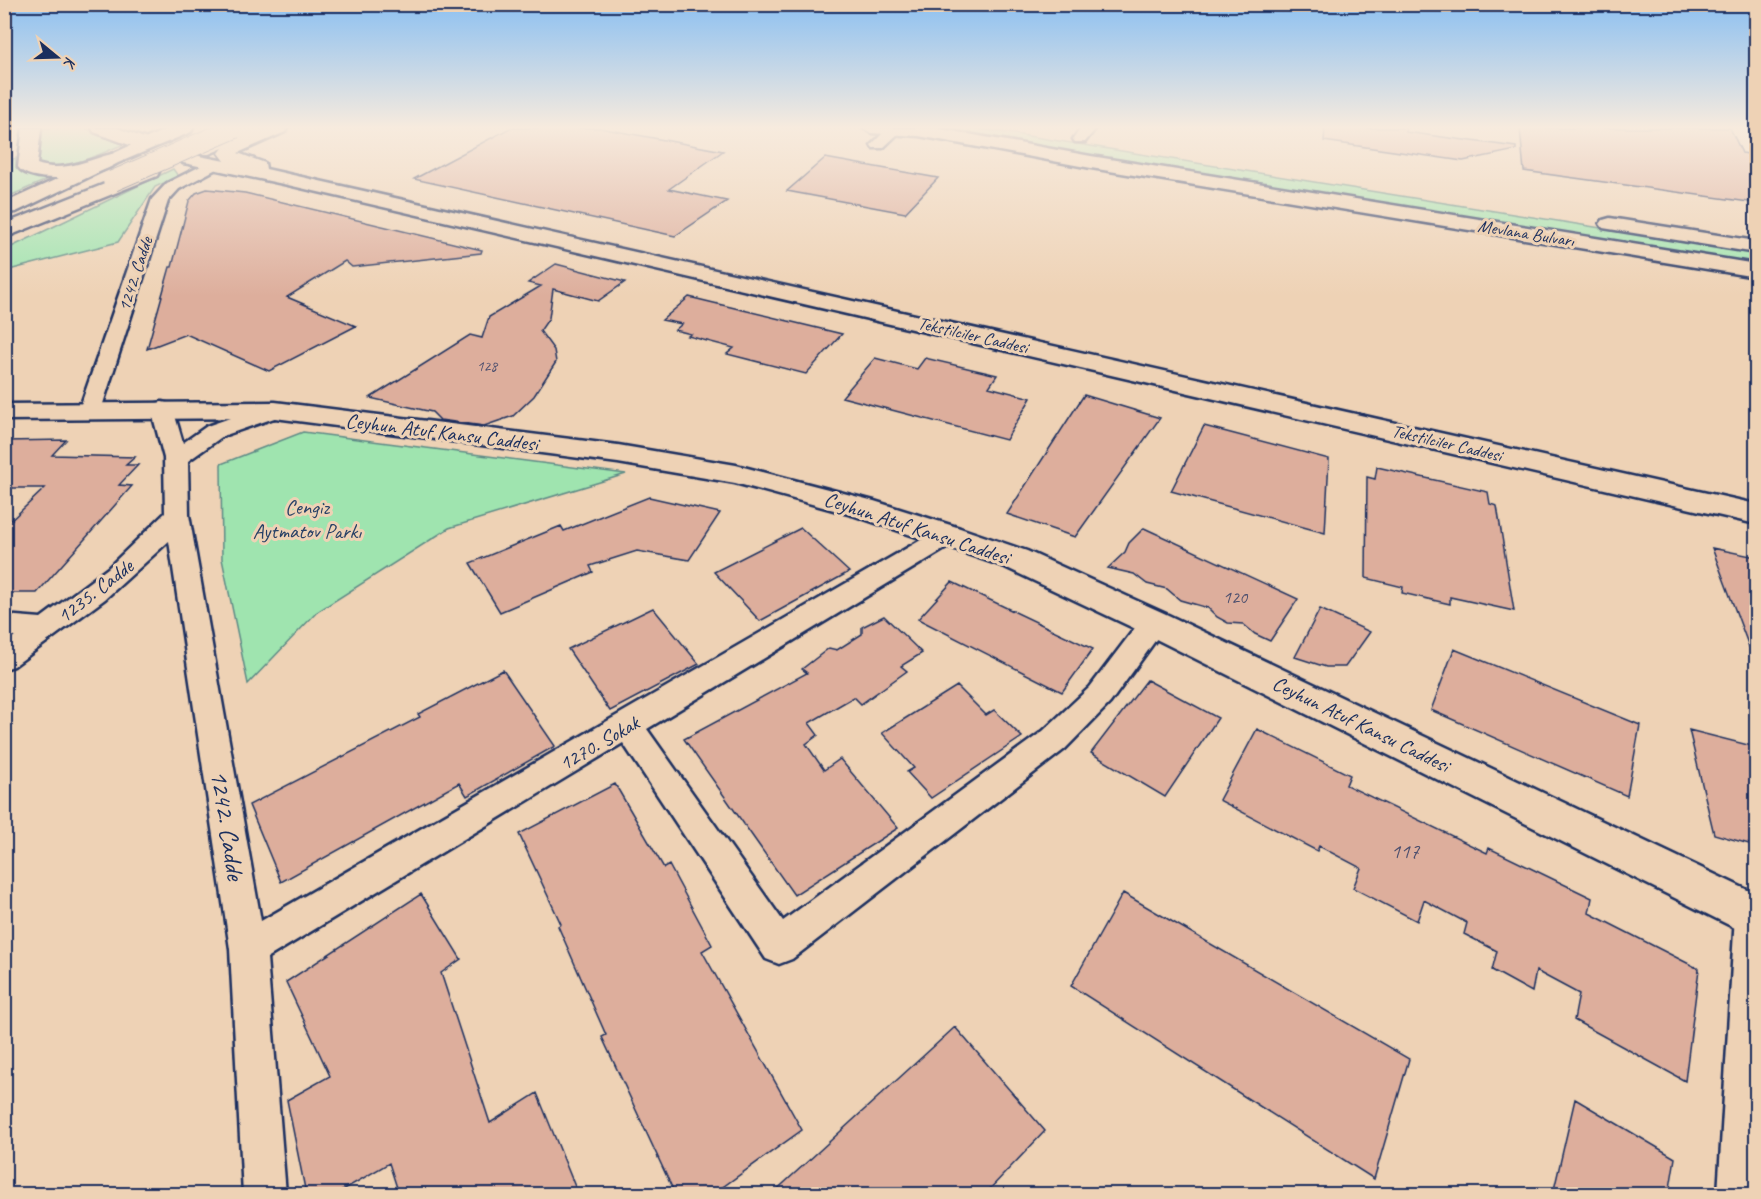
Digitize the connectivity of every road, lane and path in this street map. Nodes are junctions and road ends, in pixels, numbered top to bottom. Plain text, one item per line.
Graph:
1 (61, 184) edge
2 (86, 184) edge
3 (93, 184) edge
4 (120, 184) edge
5 (177, 184) edge
6 (308, 184) edge
7 (1225, 184) edge
8 (4, 212) edge
9 (1591, 221) dead end
10 (4, 232) edge
11 (1756, 247) edge
12 (1756, 271) edge
13 (162, 409) junction
14 (90, 410) junction
15 (274, 410) junction
16 (4, 412) edge
17 (176, 458) junction
18 (1756, 514) edge
19 (177, 515) junction
20 (949, 535) junction
21 (1154, 623) junction
22 (4, 625) edge
23 (46, 629) junction
24 (4, 658) edge
25 (628, 726) junction
26 (1755, 915) edge
27 (248, 949) junction
28 (264, 1194) edge
29 (1739, 1194) edge

1 - 8 main road
2 - 8 main road
3 - 10 main road
4 - 10 main road
5 - 14 street, 1242. Cadde
6 - 18 main road, Tekstilciler Caddesi
7 - 12 main road, Mevlana Bulvarı
9 - 11 main road, Mevlana Bulvarı
13 - 14 main road, Ceyhun Atuf Kansu Caddesi
13 - 15 main road, Ceyhun Atuf Kansu Caddesi
13 - 17 street, 1242. Cadde
14 - 16 main road, Ceyhun Atuf Kansu Caddesi
15 - 17 street
15 - 20 main road, Ceyhun Atuf Kansu Caddesi
17 - 19 street, 1242. Cadde
19 - 23 street, 1235. Cadde
19 - 27 street, 1242. Cadde
20 - 21 main road, Ceyhun Atuf Kansu Caddesi
20 - 25 street, 1270. Sokak
21 - 25 street
21 - 26 main road, Ceyhun Atuf Kansu Caddesi
22 - 23 street
23 - 24 street, 1235. Cadde
25 - 27 street, 1270. Sokak
26 - 29 street
27 - 28 street, 1242. Cadde

